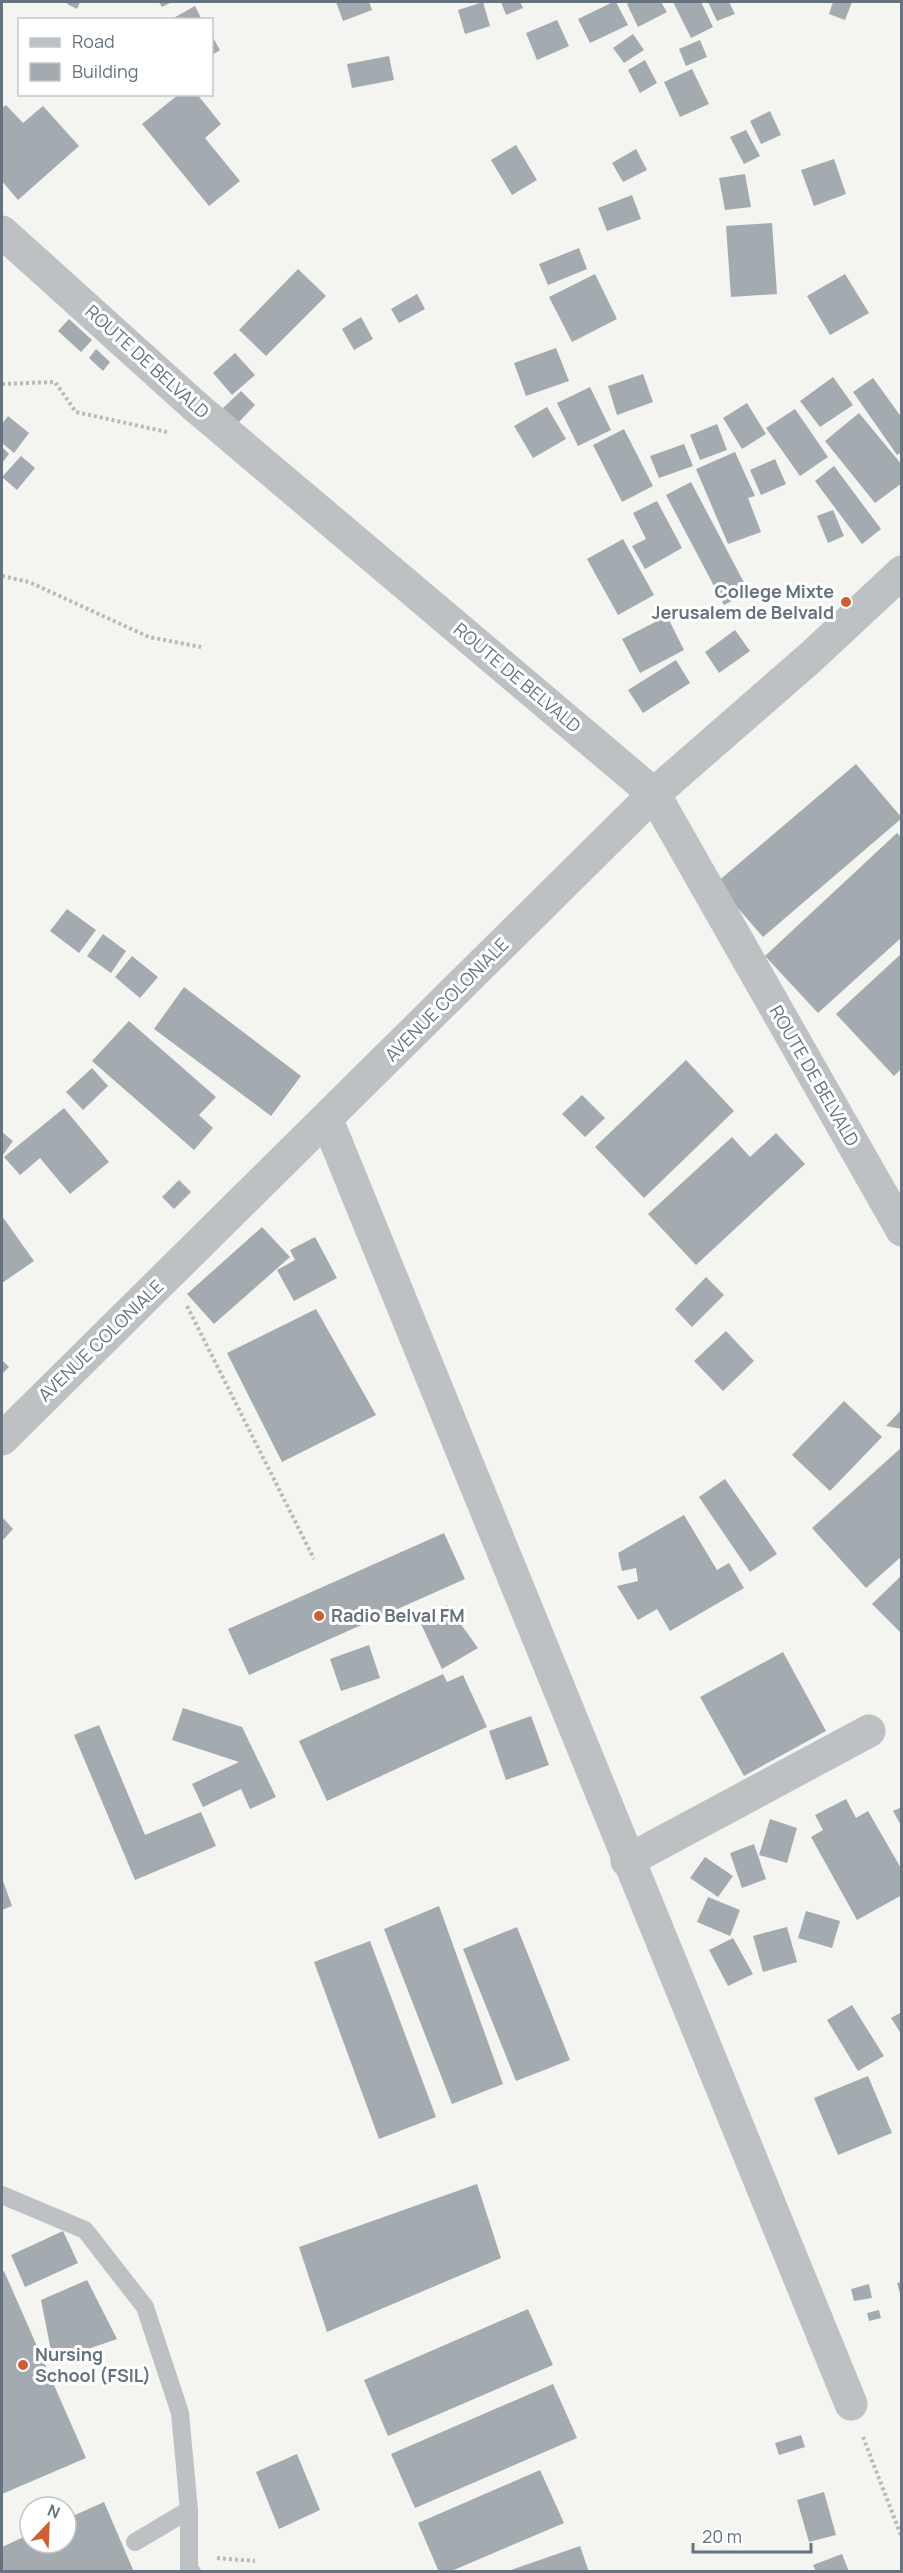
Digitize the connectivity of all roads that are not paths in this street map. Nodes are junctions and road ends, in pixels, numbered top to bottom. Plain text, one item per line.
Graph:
1 (2, 232) edge
2 (902, 572) edge
3 (654, 794) junction
4 (327, 1120) junction
5 (902, 1230) edge
6 (2, 1439) edge
7 (869, 1731) dead end
8 (627, 1861) junction
9 (2, 2195) edge
10 (851, 2404) road end
11 (189, 2510) junction
12 (135, 2542) dead end
13 (190, 2563) edge

1 - 3 street, ROUTE DE BELVALD
2 - 3 street, AVENUE COLONIALE
3 - 4 street, AVENUE COLONIALE
3 - 5 street, ROUTE DE BELVALD
4 - 6 street, AVENUE COLONIALE
4 - 8 street
7 - 8 street
8 - 10 street
9 - 11 lane
11 - 12 lane
11 - 13 lane

